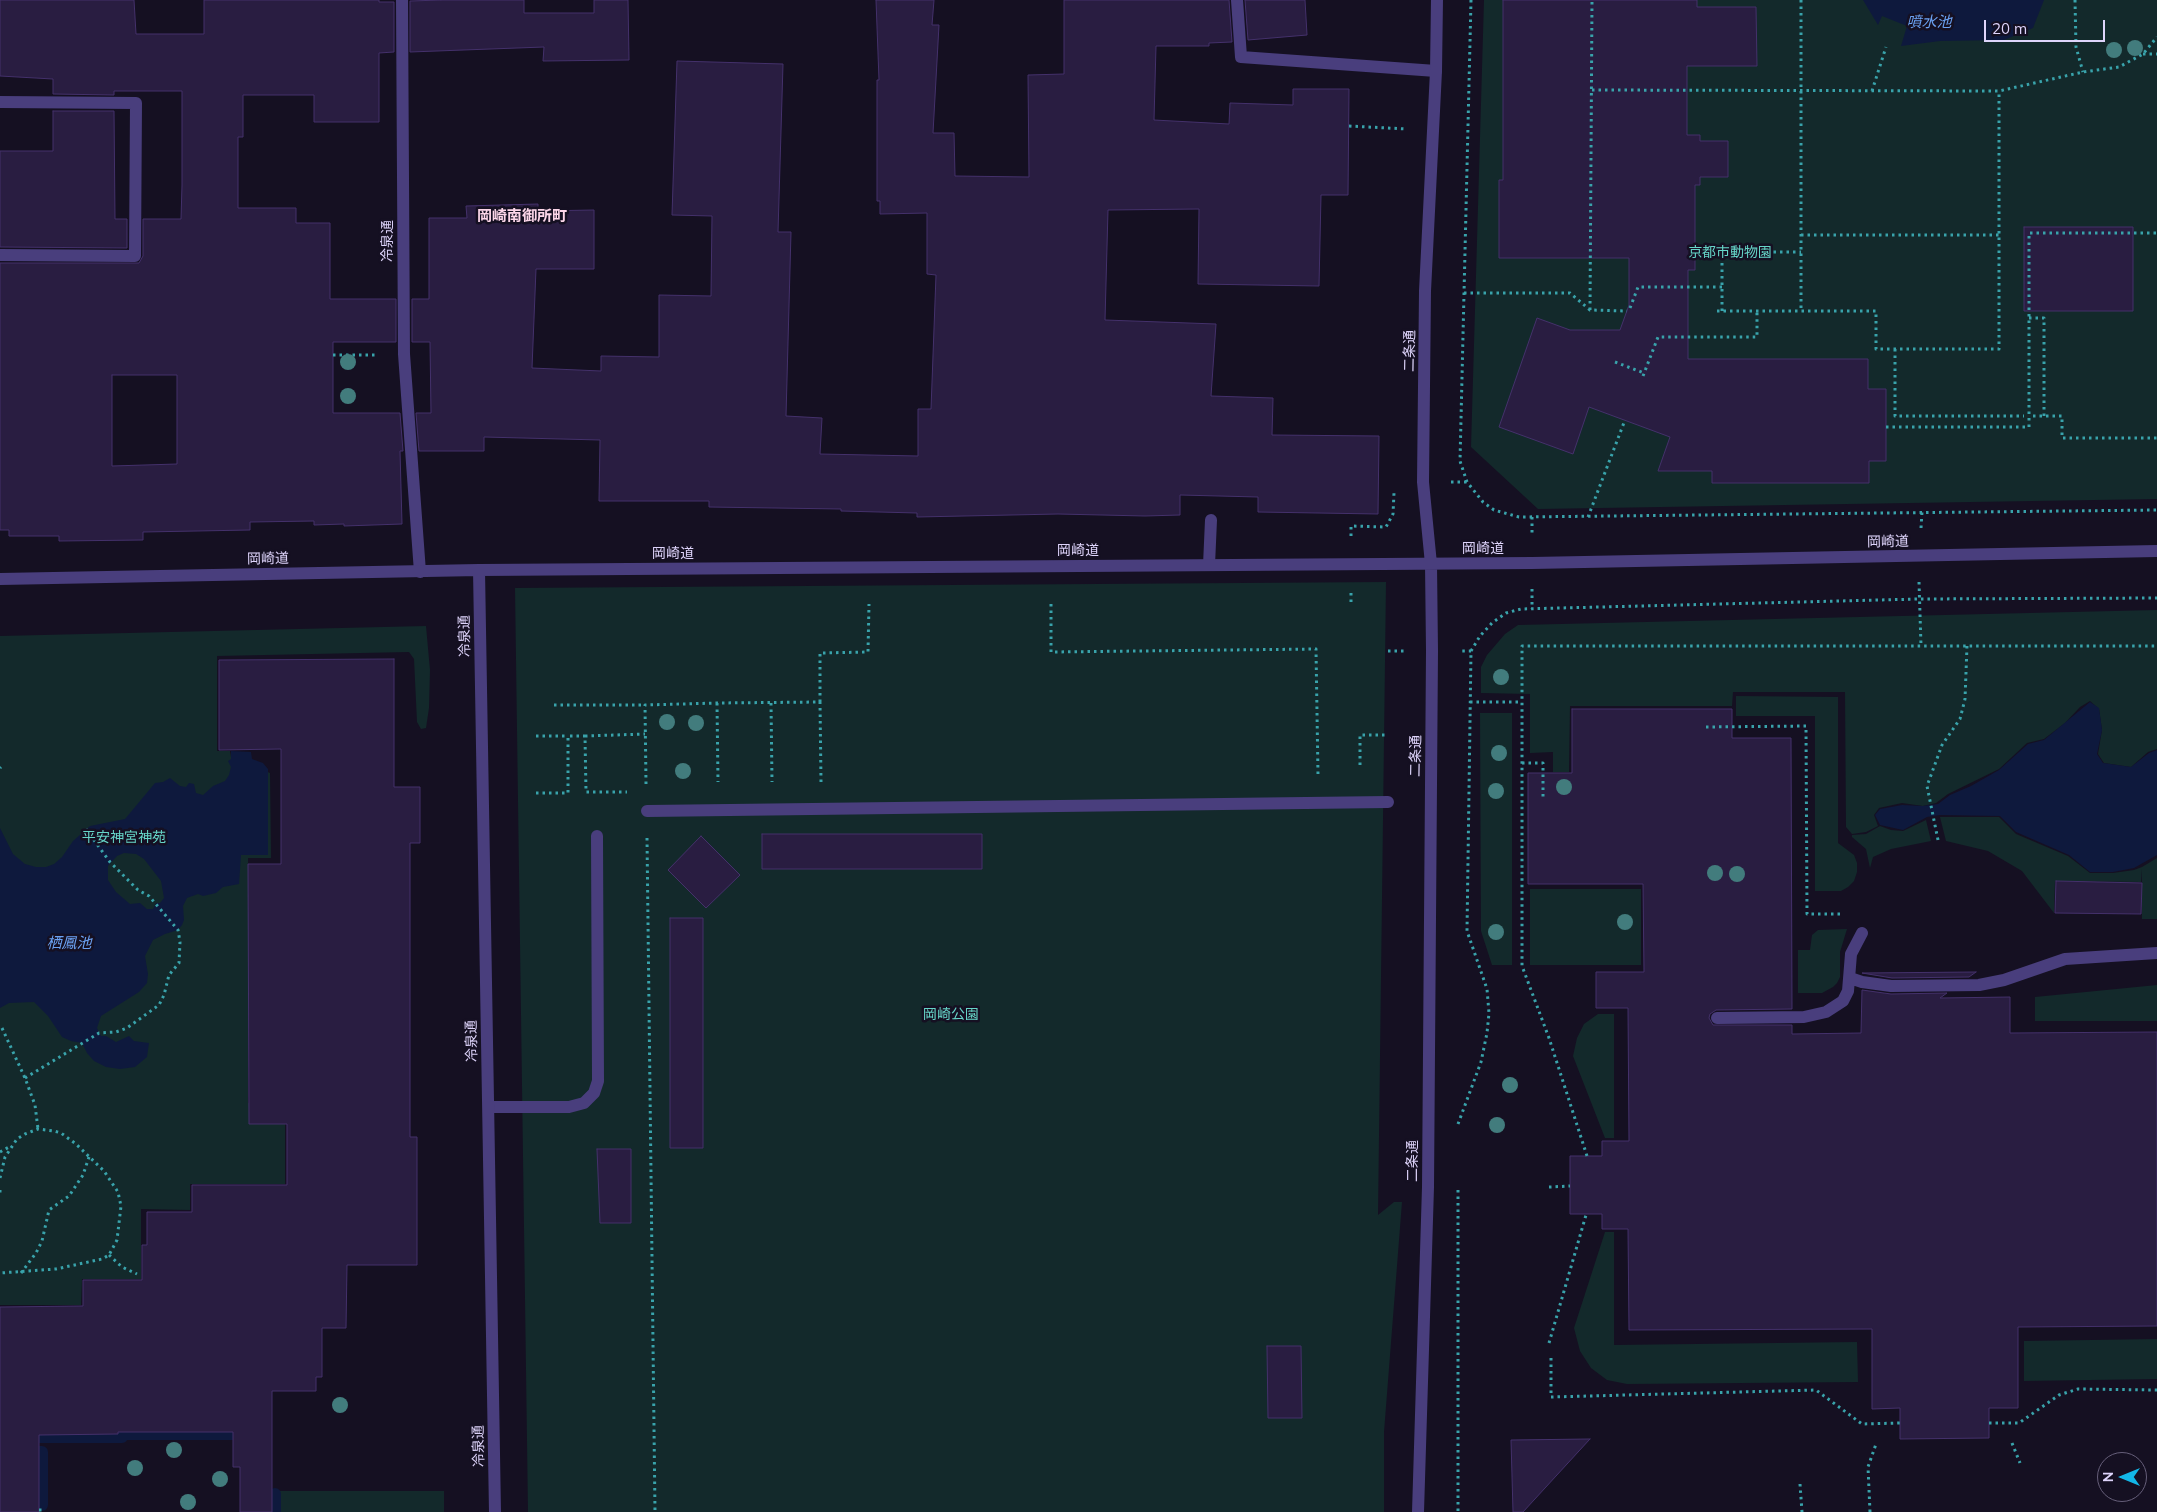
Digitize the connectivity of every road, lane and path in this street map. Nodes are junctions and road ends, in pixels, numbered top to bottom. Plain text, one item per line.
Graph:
1 (402, 0) edge
2 (1237, 0) edge
3 (1437, 0) edge
4 (1471, 0) edge
5 (1592, 0) edge
6 (1801, 0) edge
7 (2075, 0) edge
8 (2157, 37) edge
9 (1886, 47) dead end
10 (2143, 54) junction
11 (2157, 54) edge
12 (1436, 70) junction
13 (2083, 72) junction
14 (1592, 90) junction
15 (1801, 91) junction
16 (1872, 91) junction
17 (2000, 91) junction
18 (0, 102) edge
19 (1349, 126) dead end
20 (1407, 129) dead end
21 (2157, 233) edge
22 (1801, 235) junction
23 (2000, 235) junction
24 (1801, 252) junction
25 (0, 255) edge
26 (1722, 287) junction
27 (1464, 293) junction
28 (1590, 310) junction
29 (1757, 311) junction
30 (1801, 311) junction
31 (2029, 318) junction
32 (1894, 349) junction
33 (333, 355) dead end
34 (355, 355) dead end
35 (1614, 362) dead end
36 (2024, 416) dead end
37 (2033, 416) dead end
38 (2044, 416) junction
39 (1625, 420) dead end
40 (1886, 427) dead end
41 (2157, 438) edge
42 (2157, 510) edge
43 (1588, 517) junction
44 (1211, 520) dead end
45 (2157, 551) edge
46 (1432, 564) junction
47 (1209, 565) junction
48 (479, 570) junction
49 (420, 572) junction
50 (0, 578) edge
51 (2157, 598) edge
52 (1919, 599) junction
53 (869, 604) dead end
54 (1050, 604) dead end
55 (1921, 646) junction
56 (1967, 646) junction
57 (2157, 646) edge
58 (1471, 651) dead end
59 (820, 702) junction
60 (1470, 702) dead end
61 (1522, 702) junction
62 (717, 703) junction
63 (770, 703) junction
64 (554, 704) dead end
65 (645, 704) junction
66 (1706, 727) dead end
67 (645, 734) junction
68 (1388, 735) dead end
69 (536, 736) dead end
70 (568, 736) junction
71 (586, 736) junction
72 (1522, 763) junction
73 (1360, 765) dead end
74 (646, 792) junction
75 (536, 793) dead end
76 (1543, 799) dead end
77 (1388, 802) dead end
78 (1318, 803) junction
79 (822, 809) junction
80 (719, 810) junction
81 (772, 810) junction
82 (647, 811) junction
83 (86, 829) dead end
84 (597, 836) dead end
85 (1938, 840) dead end
86 (1849, 914) dead end
87 (1467, 931) dead end
88 (1862, 933) dead end
89 (2157, 953) edge
90 (1850, 978) junction
91 (1718, 1018) dead end
92 (2, 1028) dead end
93 (26, 1078) junction
94 (488, 1106) junction
95 (38, 1129) junction
96 (1458, 1133) dead end
97 (10, 1147) junction
98 (0, 1152) edge
99 (1587, 1156) dead end
100 (89, 1157) junction
101 (0, 1178) edge
102 (1570, 1186) dead end
103 (1458, 1187) dead end
104 (1548, 1187) dead end
105 (1586, 1214) dead end
106 (109, 1256) junction
107 (0, 1273) edge
108 (21, 1273) junction
109 (136, 1274) dead end
110 (1548, 1343) dead end
111 (1551, 1358) dead end
112 (2157, 1390) edge
113 (1900, 1423) dead end
114 (1989, 1423) dead end
115 (2012, 1443) dead end
116 (1876, 1444) dead end
117 (2020, 1463) dead end
118 (1800, 1484) dead end
119 (39, 1510) dead end
120 (44, 1510) dead end
121 (495, 1512) edge
122 (655, 1512) edge
123 (1418, 1512) edge
124 (1458, 1512) edge
125 (1802, 1512) edge
126 (1870, 1512) edge

1 - 49 street, 冷泉通
2 - 12 street
3 - 12 street, 二条通
4 - 27 path
5 - 14 path
6 - 15 path
7 - 13 path
8 - 10 path
9 - 16 path
10 - 11 path
10 - 13 path
12 - 46 street, 二条通
13 - 17 path
14 - 15 path
14 - 28 path
15 - 16 path
15 - 22 path
16 - 17 path
17 - 23 path
18 - 25 street
19 - 20 path
21 - 31 path
22 - 23 path
22 - 24 path
23 - 32 path
24 - 26 path
24 - 30 path
26 - 28 path
26 - 29 path
27 - 28 path
27 - 43 path
29 - 30 path
29 - 35 path
30 - 32 path
31 - 38 path
31 - 40 path
32 - 36 path
33 - 34 path
37 - 38 path
38 - 41 path
39 - 43 path
42 - 43 path
44 - 47 street
45 - 46 street, 岡崎道
46 - 47 street, 岡崎道
46 - 123 street, 二条通
47 - 48 street, 岡崎道
48 - 49 street, 岡崎道
48 - 94 street, 冷泉通
49 - 50 street, 岡崎道
51 - 52 path
52 - 55 path
52 - 58 path
53 - 59 path
54 - 78 path
55 - 56 path
55 - 61 path
56 - 57 path
56 - 85 path
59 - 63 path
59 - 79 path
60 - 61 path
61 - 72 path
62 - 63 path
62 - 65 path
62 - 80 path
63 - 81 path
64 - 65 path
65 - 67 path
66 - 86 path
67 - 71 path
67 - 74 path
68 - 73 path
69 - 70 path
70 - 71 path
70 - 75 path
71 - 74 path
72 - 76 path
72 - 99 path
74 - 82 path
77 - 78 street
78 - 79 street
79 - 81 street
80 - 81 street
80 - 82 street
82 - 122 path
83 - 93 path
84 - 94 street
87 - 96 path
88 - 90 street
89 - 90 street
90 - 91 street
92 - 93 path
93 - 95 path
94 - 121 street, 冷泉通
95 - 97 path
95 - 100 path
97 - 98 path
97 - 101 path
100 - 106 path
100 - 108 path
102 - 104 path
103 - 124 path
105 - 110 path
106 - 108 path
106 - 109 path
107 - 108 path
111 - 113 path
112 - 114 path
115 - 117 path
116 - 126 path
118 - 125 path
119 - 120 path

